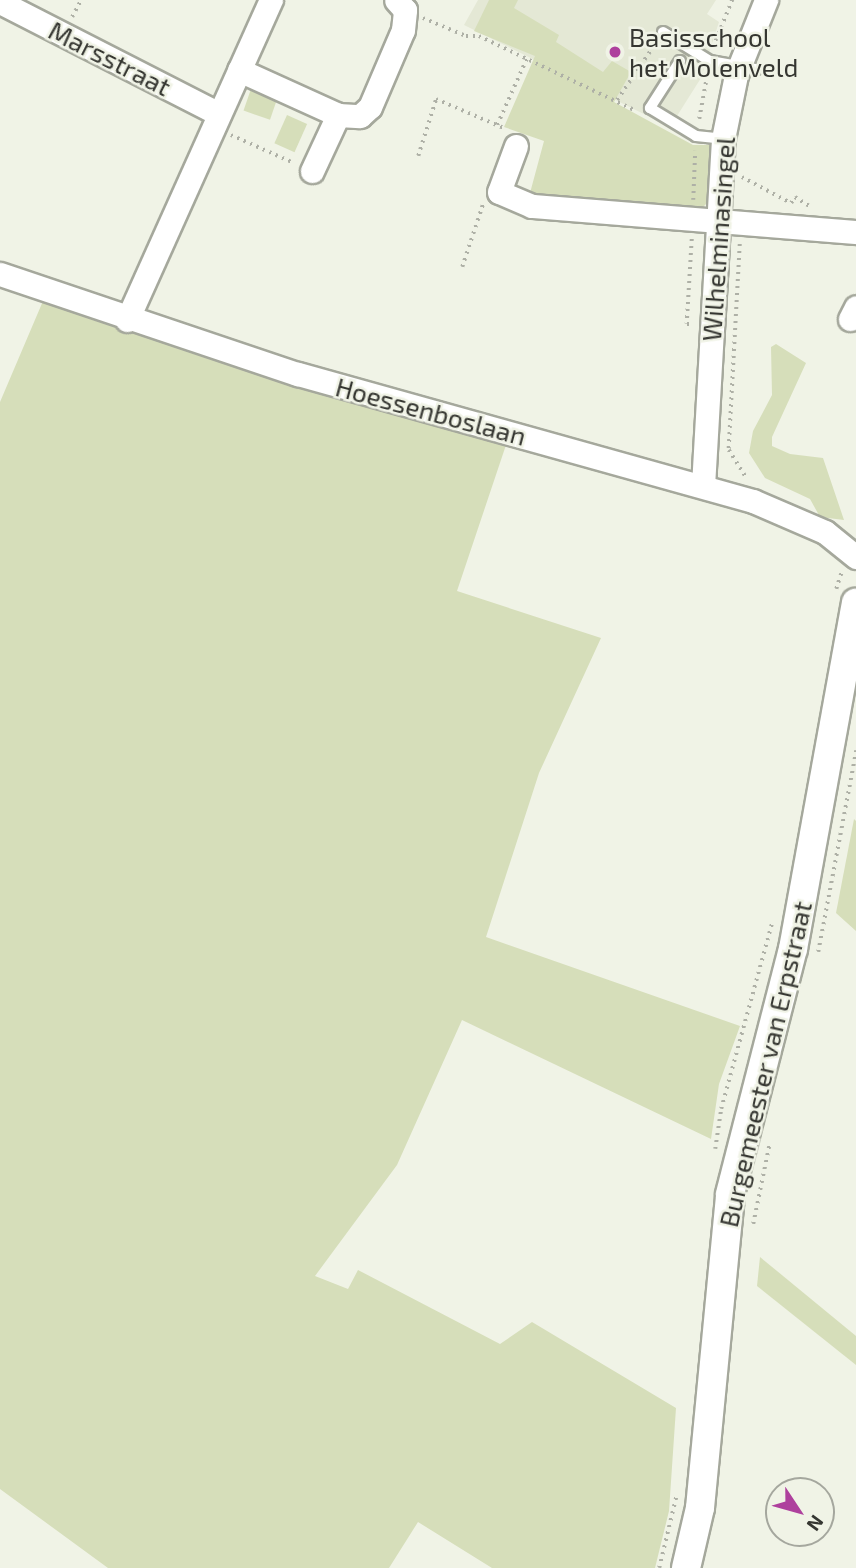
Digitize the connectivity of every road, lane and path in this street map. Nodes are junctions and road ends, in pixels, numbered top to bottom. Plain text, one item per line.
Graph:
1 (271, 0) edge
2 (766, 0) edge
3 (0, 2) edge
4 (400, 5) edge
5 (663, 32) joint
6 (527, 58) junction
7 (680, 61) dead end
8 (748, 67) junction
9 (239, 71) junction
10 (617, 100) junction
11 (650, 108) junction
12 (338, 116) junction
13 (216, 120) junction
14 (497, 125) junction
15 (723, 139) junction
16 (516, 146) joint
17 (418, 156) dead end
18 (742, 164) dead end
19 (312, 171) joint
20 (742, 177) junction
21 (500, 192) junction
22 (815, 209) dead end
23 (742, 220) junction
24 (718, 221) junction
25 (856, 232) edge
26 (462, 267) dead end
27 (0, 274) edge
28 (127, 320) junction
29 (703, 486) junction
30 (753, 501) junction
31 (856, 557) edge
32 (856, 603) edge
33 (856, 751) edge
34 (817, 958) dead end
35 (770, 1140) dead end
36 (751, 1230) dead end
37 (686, 1568) edge

1 - 9 street
2 - 8 street, Wilhelminasingel
3 - 13 street, Marsstraat
4 - 6 path
4 - 12 street
5 - 8 lane
5 - 10 path
6 - 10 path
6 - 14 path
7 - 11 lane
8 - 15 street, Wilhelminasingel
9 - 12 street
9 - 13 street
10 - 11 path
11 - 15 lane
12 - 19 street
13 - 19 path
13 - 28 street
14 - 16 path
14 - 17 path
15 - 24 street, Wilhelminasingel
16 - 21 street
18 - 20 path
20 - 22 path
20 - 23 path
21 - 24 street
21 - 26 path
23 - 24 street
23 - 25 street
23 - 30 path
24 - 29 street, Wilhelminasingel
27 - 28 street, Hoessenboslaan
28 - 29 street, Hoessenboslaan
29 - 30 street, Hoessenboslaan
30 - 31 street, Hoessenboslaan
32 - 37 street, Burgemeester van Erpstraat
33 - 34 path, Burgemeester van Erpstraat
35 - 36 path, Burgemeester van Erpstraat

